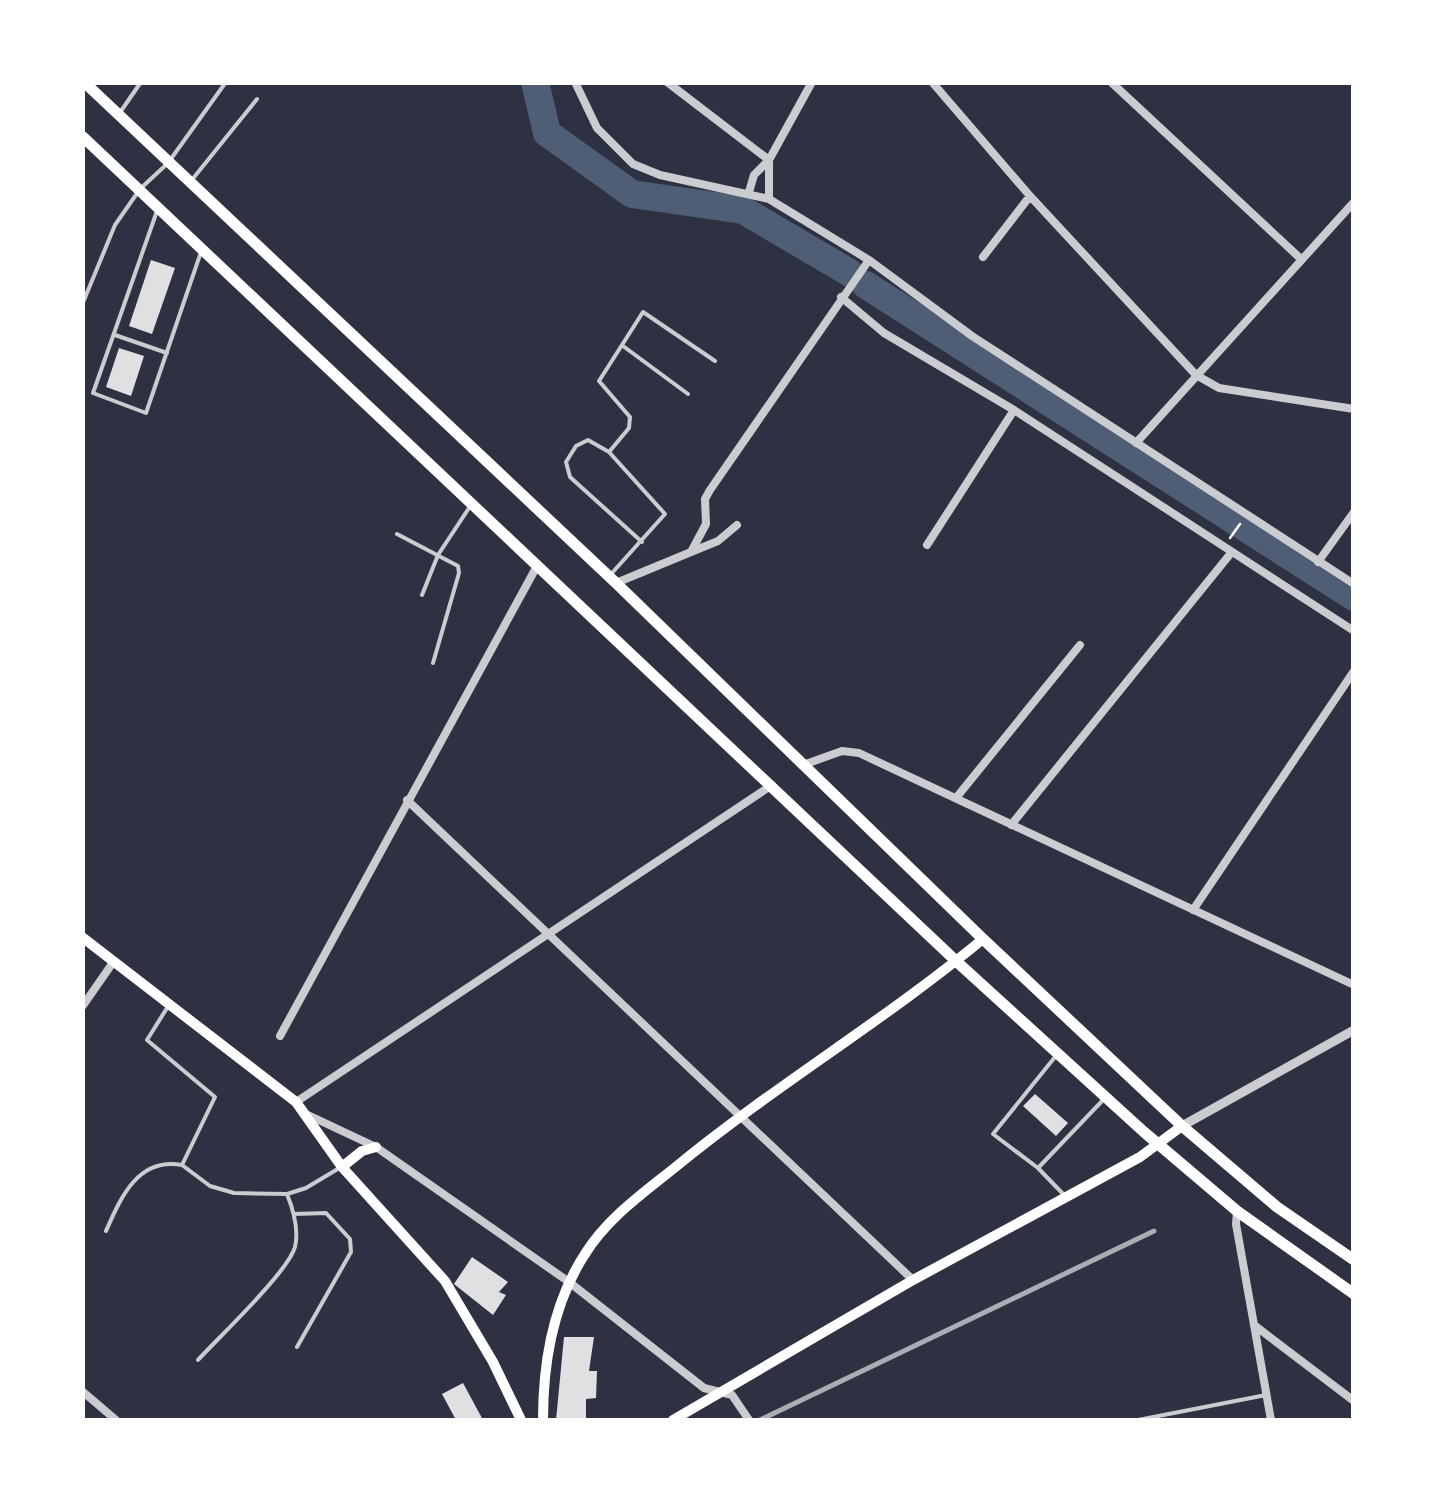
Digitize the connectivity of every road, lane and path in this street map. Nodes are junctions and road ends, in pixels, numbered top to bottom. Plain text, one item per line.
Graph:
1 (84, 82) edge
2 (141, 82) edge
3 (226, 82) edge
4 (575, 82) edge
5 (667, 82) edge
6 (812, 82) edge
7 (932, 82) edge
8 (1111, 82) edge
9 (257, 99) dead end
10 (119, 115) junction
11 (82, 136) edge
12 (769, 160) junction
13 (168, 163) junction
14 (189, 183) junction
15 (140, 190) junction
16 (750, 192) junction
17 (1030, 196) junction
18 (769, 199) junction
19 (1354, 202) edge
20 (158, 207) junction
21 (202, 248) junction
22 (983, 257) dead end
23 (1301, 259) junction
24 (869, 260) junction
25 (841, 297) junction
26 (82, 305) edge
27 (114, 334) junction
28 (622, 346) junction
29 (167, 353) junction
30 (715, 362) dead end
31 (1196, 376) junction
32 (688, 394) dead end
33 (1354, 409) edge
34 (1014, 410) junction
35 (1136, 442) junction
36 (609, 452) junction
37 (472, 504) junction
38 (1354, 512) edge
39 (1242, 521) dead end
40 (737, 525) dead end
41 (397, 534) dead end
42 (1231, 537) dead end
43 (642, 542) junction
44 (927, 545) dead end
45 (691, 552) junction
46 (1232, 553) junction
47 (438, 555) junction
48 (1318, 562) junction
49 (537, 566) junction
50 (612, 580) junction
51 (1354, 584) edge
52 (422, 594) dead end
53 (1354, 632) edge
54 (1080, 645) dead end
55 (433, 663) dead end
56 (1354, 671) edge
57 (802, 766) junction
58 (772, 785) junction
59 (956, 798) junction
60 (407, 800) junction
61 (1012, 825) junction
62 (1194, 910) junction
63 (551, 936) junction
64 (82, 937) edge
65 (983, 939) junction
66 (114, 960) junction
67 (956, 961) junction
68 (1354, 986) edge
69 (170, 1004) junction
70 (82, 1006) edge
71 (1354, 1030) edge
72 (280, 1036) dead end
73 (1058, 1054) junction
74 (1106, 1097) junction
75 (296, 1102) junction
76 (308, 1115) junction
77 (738, 1116) junction
78 (1182, 1126) junction
79 (1158, 1145) junction
80 (376, 1147) junction
81 (182, 1164) junction
82 (342, 1167) junction
83 (1038, 1168) junction
84 (287, 1194) junction
85 (1066, 1196) junction
86 (1237, 1211) junction
87 (294, 1214) junction
88 (106, 1231) dead end
89 (1354, 1260) edge
90 (913, 1280) junction
91 (569, 1282) junction
92 (1354, 1294) edge
93 (1254, 1324) junction
94 (297, 1347) dead end
95 (198, 1360) dead end
96 (82, 1391) edge
97 (718, 1392) junction
98 (1266, 1395) junction
99 (1354, 1401) edge
100 (116, 1420) edge
101 (520, 1420) edge
102 (543, 1420) edge
103 (673, 1420) edge
104 (749, 1420) edge
105 (1138, 1420) edge
106 (1271, 1420) edge

1 - 10 main road
2 - 10 lane
3 - 13 lane
4 - 16 street
5 - 12 street
6 - 12 street
7 - 17 street
8 - 23 street
9 - 14 lane
10 - 13 main road
11 - 15 main road
12 - 16 street
12 - 18 street
13 - 14 main road
13 - 15 lane
14 - 50 main road
15 - 20 main road
15 - 26 lane
16 - 18 street
17 - 22 street
17 - 31 street
18 - 24 street
19 - 23 street
20 - 21 main road
20 - 27 lane
21 - 29 lane
21 - 37 main road
23 - 31 street
24 - 25 street
24 - 35 street
25 - 34 street
25 - 45 street
27 - 29 lane
27 - 29 lane
28 - 30 lane
28 - 32 lane
28 - 36 lane
31 - 33 street
31 - 35 street
34 - 44 street
34 - 46 street
35 - 48 street
36 - 43 lane
36 - 43 lane
37 - 47 lane
37 - 49 main road
38 - 48 street
39 - 42 path
40 - 45 street
41 - 47 lane
43 - 50 lane
45 - 50 street
46 - 53 street
46 - 61 street
47 - 52 lane
47 - 55 lane
48 - 51 street
49 - 58 main road
49 - 60 street
50 - 57 main road
54 - 59 street
56 - 62 street
57 - 59 street
57 - 65 main road
58 - 63 street
58 - 67 main road
59 - 61 street
60 - 63 street
60 - 72 street
61 - 62 street
62 - 68 street
63 - 75 street
63 - 77 street
64 - 66 main road
65 - 67 main road
65 - 78 main road
66 - 69 main road
66 - 70 street
67 - 73 main road
67 - 77 main road
69 - 75 main road
69 - 81 lane
71 - 78 street
73 - 74 main road
73 - 83 lane
74 - 79 main road
74 - 83 lane
75 - 76 main road
76 - 80 street
76 - 82 main road
77 - 90 street
77 - 91 main road
78 - 79 main road
78 - 89 main road
79 - 85 main road
79 - 86 main road
80 - 82 main road
80 - 91 street
81 - 84 lane
81 - 88 lane
82 - 84 lane
82 - 101 main road
83 - 85 lane
84 - 87 lane
85 - 90 main road
86 - 92 main road
86 - 93 street
87 - 94 lane
87 - 95 lane
90 - 97 main road
91 - 97 street
91 - 102 main road
93 - 98 street
93 - 99 street
96 - 100 street
97 - 103 main road
97 - 104 street
98 - 105 lane
98 - 106 street

